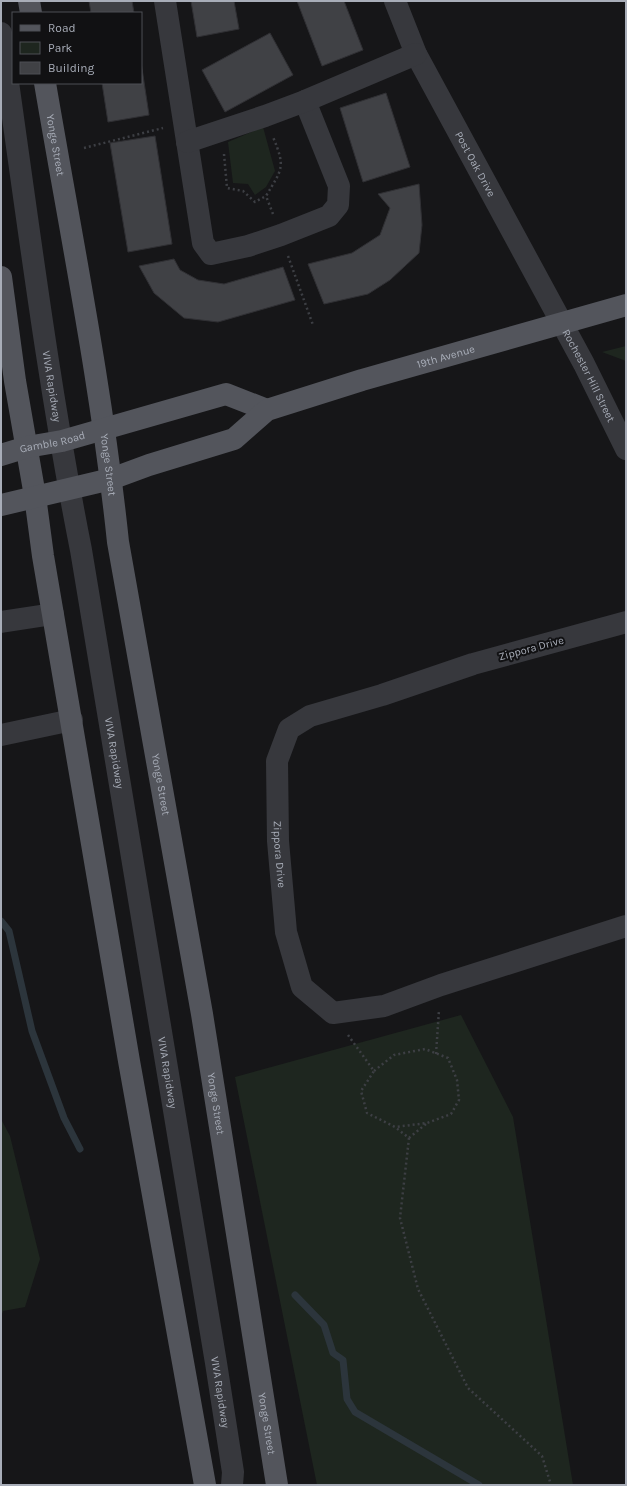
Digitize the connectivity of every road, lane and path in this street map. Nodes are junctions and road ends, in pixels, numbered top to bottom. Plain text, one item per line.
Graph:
1 (28, 1) edge
2 (165, 1) edge
3 (395, 1) edge
4 (31, 12) edge
5 (1, 33) edge
6 (416, 54) junction
7 (45, 84) edge
8 (305, 101) junction
9 (222, 130) junction
10 (185, 132) junction
11 (84, 148) dead end
12 (266, 196) dead end
13 (1, 277) edge
14 (626, 305) edge
15 (562, 324) junction
16 (267, 410) junction
17 (103, 430) junction
18 (62, 441) junction
19 (27, 447) junction
20 (626, 449) edge
21 (1, 455) edge
22 (111, 479) junction
23 (69, 489) junction
24 (35, 496) junction
25 (1, 505) edge
26 (53, 614) junction
27 (1, 622) edge
28 (626, 622) edge
29 (72, 720) junction
30 (1, 734) edge
31 (626, 926) edge
32 (441, 985) junction
33 (333, 1013) junction
34 (436, 1054) junction
35 (374, 1071) junction
36 (427, 1123) junction
37 (395, 1127) junction
38 (409, 1138) junction
39 (235, 1481) edge
40 (205, 1485) edge
41 (277, 1485) edge
42 (551, 1485) edge

1 - 4 main road
2 - 10 street
3 - 6 street, Post Oak Drive
5 - 18 street, VIVA Rapidway
6 - 8 street
6 - 15 street, Post Oak Drive
7 - 17 main road, Yonge Street
8 - 9 street
8 - 10 street
9 - 10 street
9 - 12 path
10 - 11 path
13 - 19 main road
14 - 15 main road, 19th Avenue
15 - 16 main road, 19th Avenue
15 - 20 street, Rochester Hill Street
16 - 17 main road
16 - 22 main road, 19th Avenue
17 - 18 main road, Gamble Road
17 - 22 main road, Yonge Street
18 - 19 main road, Gamble Road
18 - 23 street, VIVA Rapidway
19 - 21 main road, Gamble Road
19 - 24 main road
22 - 23 main road, 19th Avenue
22 - 41 main road, Yonge Street
23 - 24 main road, 19th Avenue
23 - 39 street, VIVA Rapidway
24 - 25 main road
24 - 26 main road
26 - 27 street
26 - 29 main road
28 - 33 street, Zippora Drive
29 - 30 street
29 - 40 main road
31 - 32 street
32 - 33 street
32 - 34 path
33 - 35 path
34 - 35 path
34 - 36 path
35 - 37 path
36 - 37 path
36 - 38 path
37 - 38 path
38 - 42 path

